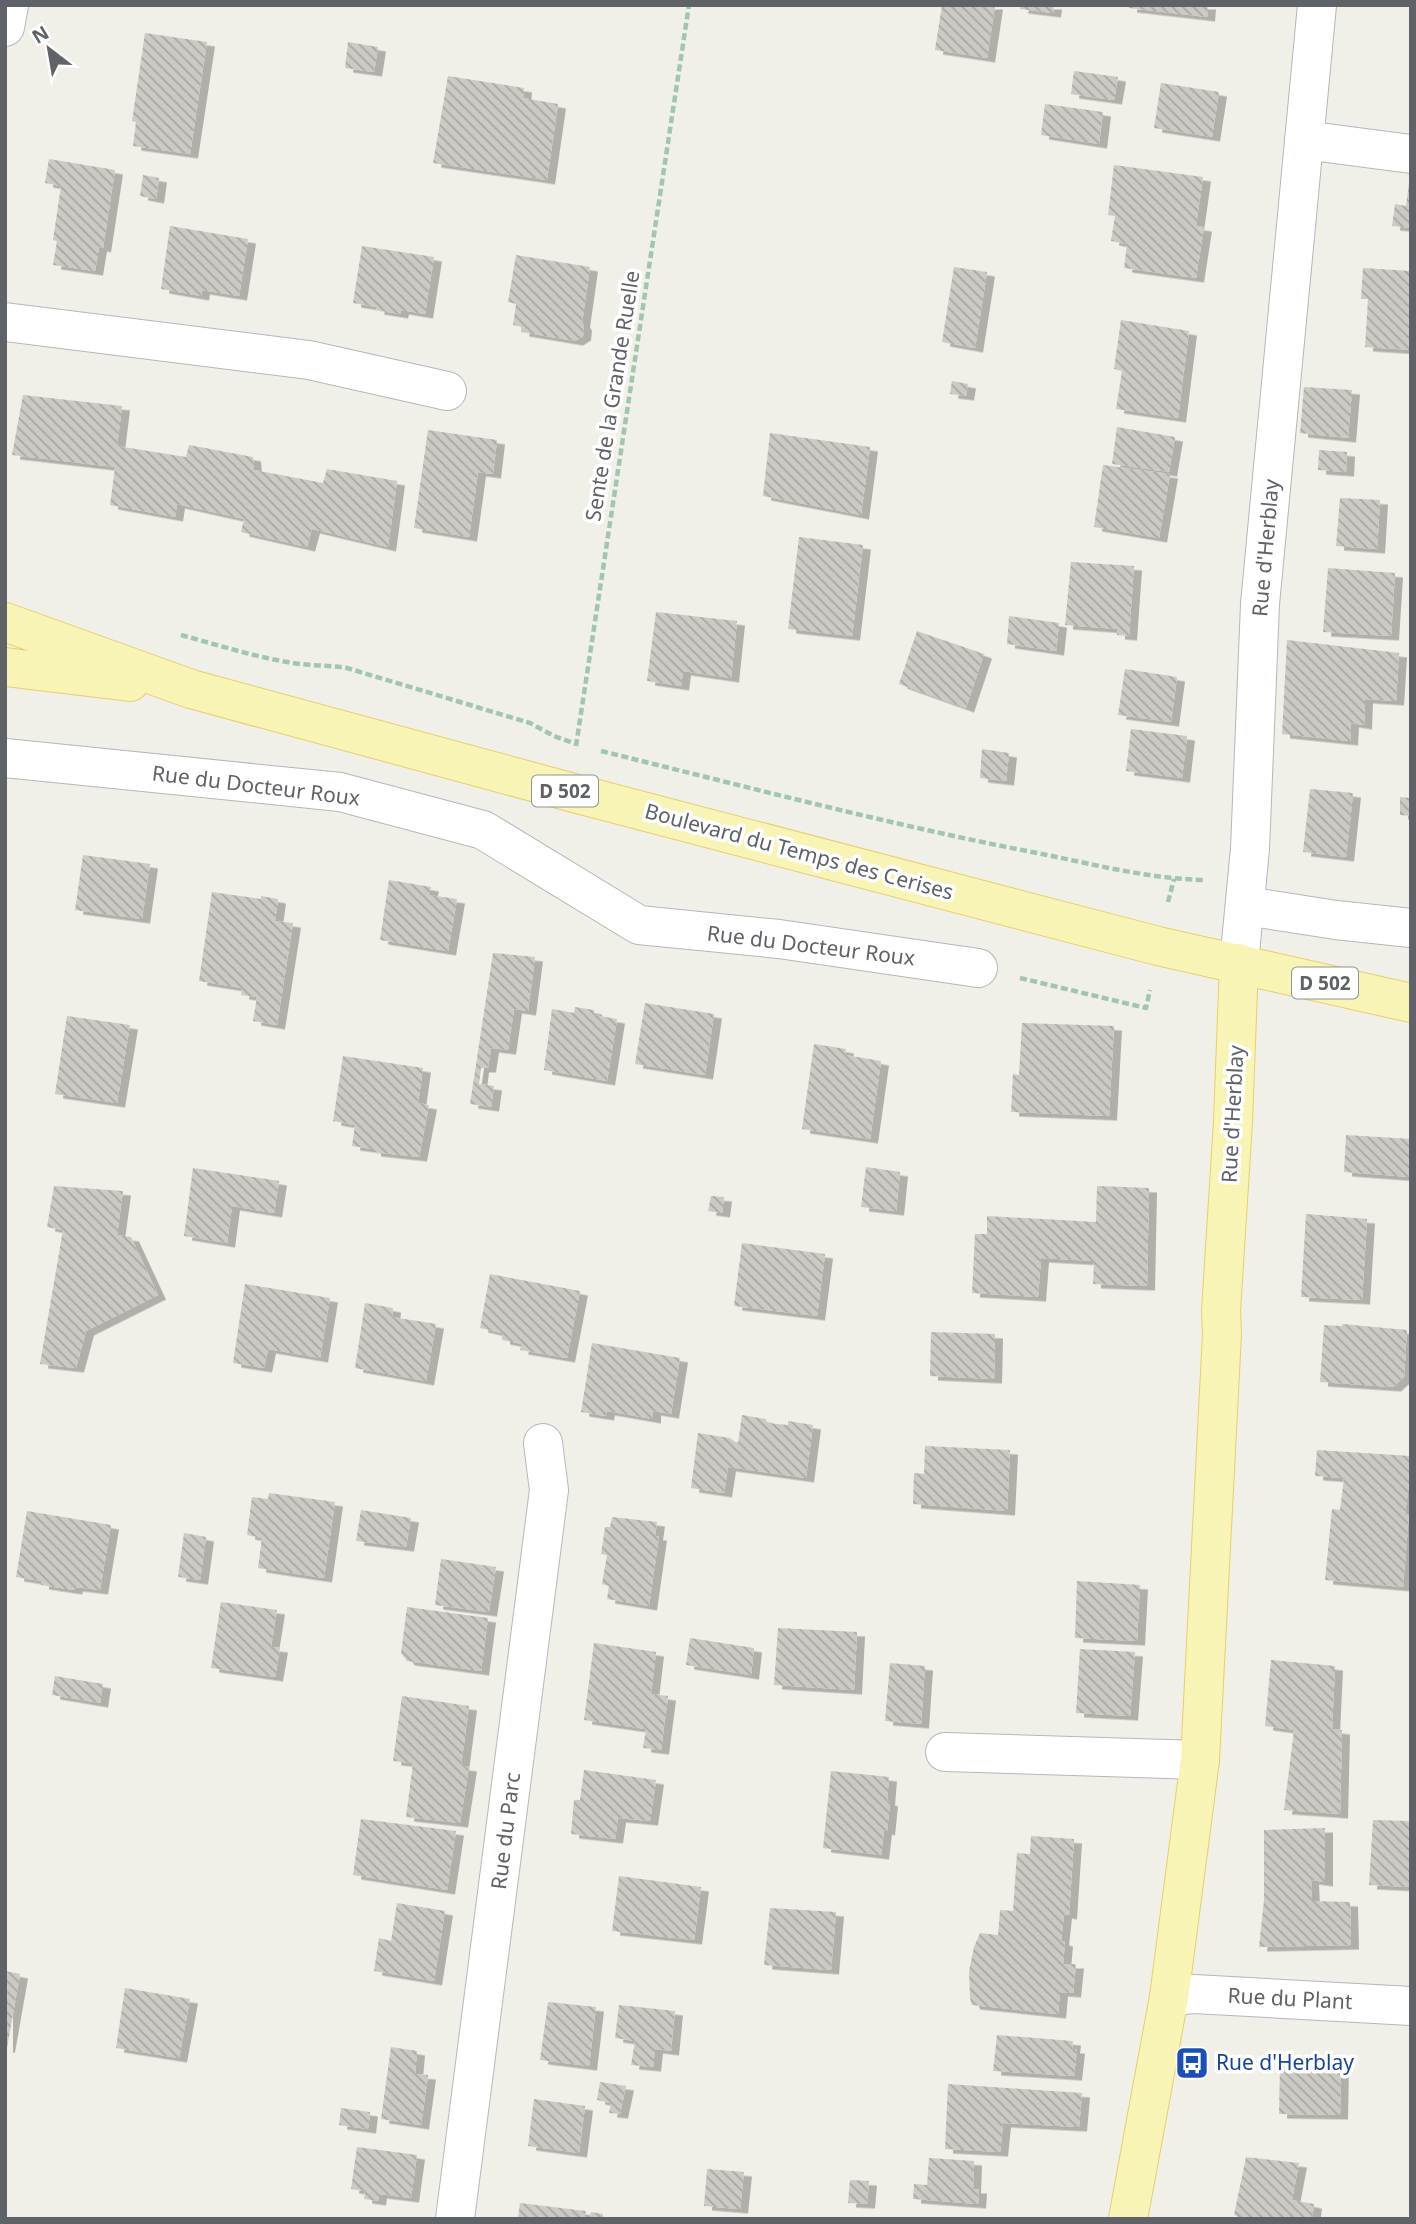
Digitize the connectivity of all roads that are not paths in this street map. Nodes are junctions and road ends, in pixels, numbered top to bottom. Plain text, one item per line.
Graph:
1 (9, 5) edge
2 (1317, 5) edge
3 (5, 27) edge
4 (1304, 140) junction
5 (1411, 154) edge
6 (5, 322) edge
7 (447, 391) dead end
8 (5, 622) edge
9 (5, 667) edge
10 (191, 690) junction
11 (5, 758) edge
12 (1245, 906) junction
13 (1411, 928) edge
14 (1239, 963) junction
15 (978, 968) dead end
16 (1411, 1003) edge
17 (543, 1443) dead end
18 (945, 1752) dead end
19 (1200, 1760) junction
20 (1169, 1997) junction
21 (1411, 2006) edge
22 (455, 2219) edge
23 (1128, 2219) edge

1 - 3 street
2 - 4 street, Rue d'Herblay
4 - 5 street
4 - 12 street, Rue d'Herblay
6 - 7 street
8 - 10 main road, Boulevard du Temps des Cerises / D 502
9 - 10 main road, Boulevard du Temps des Cerises / D 502
10 - 14 main road, Boulevard du Temps des Cerises / D 502
11 - 15 street, Rue du Docteur Roux
12 - 13 street
12 - 14 street, Rue d'Herblay
14 - 16 main road, Boulevard du Temps des Cerises / D 502
14 - 19 main road, Rue d'Herblay
17 - 22 street, Rue du Parc
18 - 19 street
19 - 20 main road, Rue d'Herblay
20 - 21 street, Rue du Plant
20 - 23 main road, Rue d'Herblay

